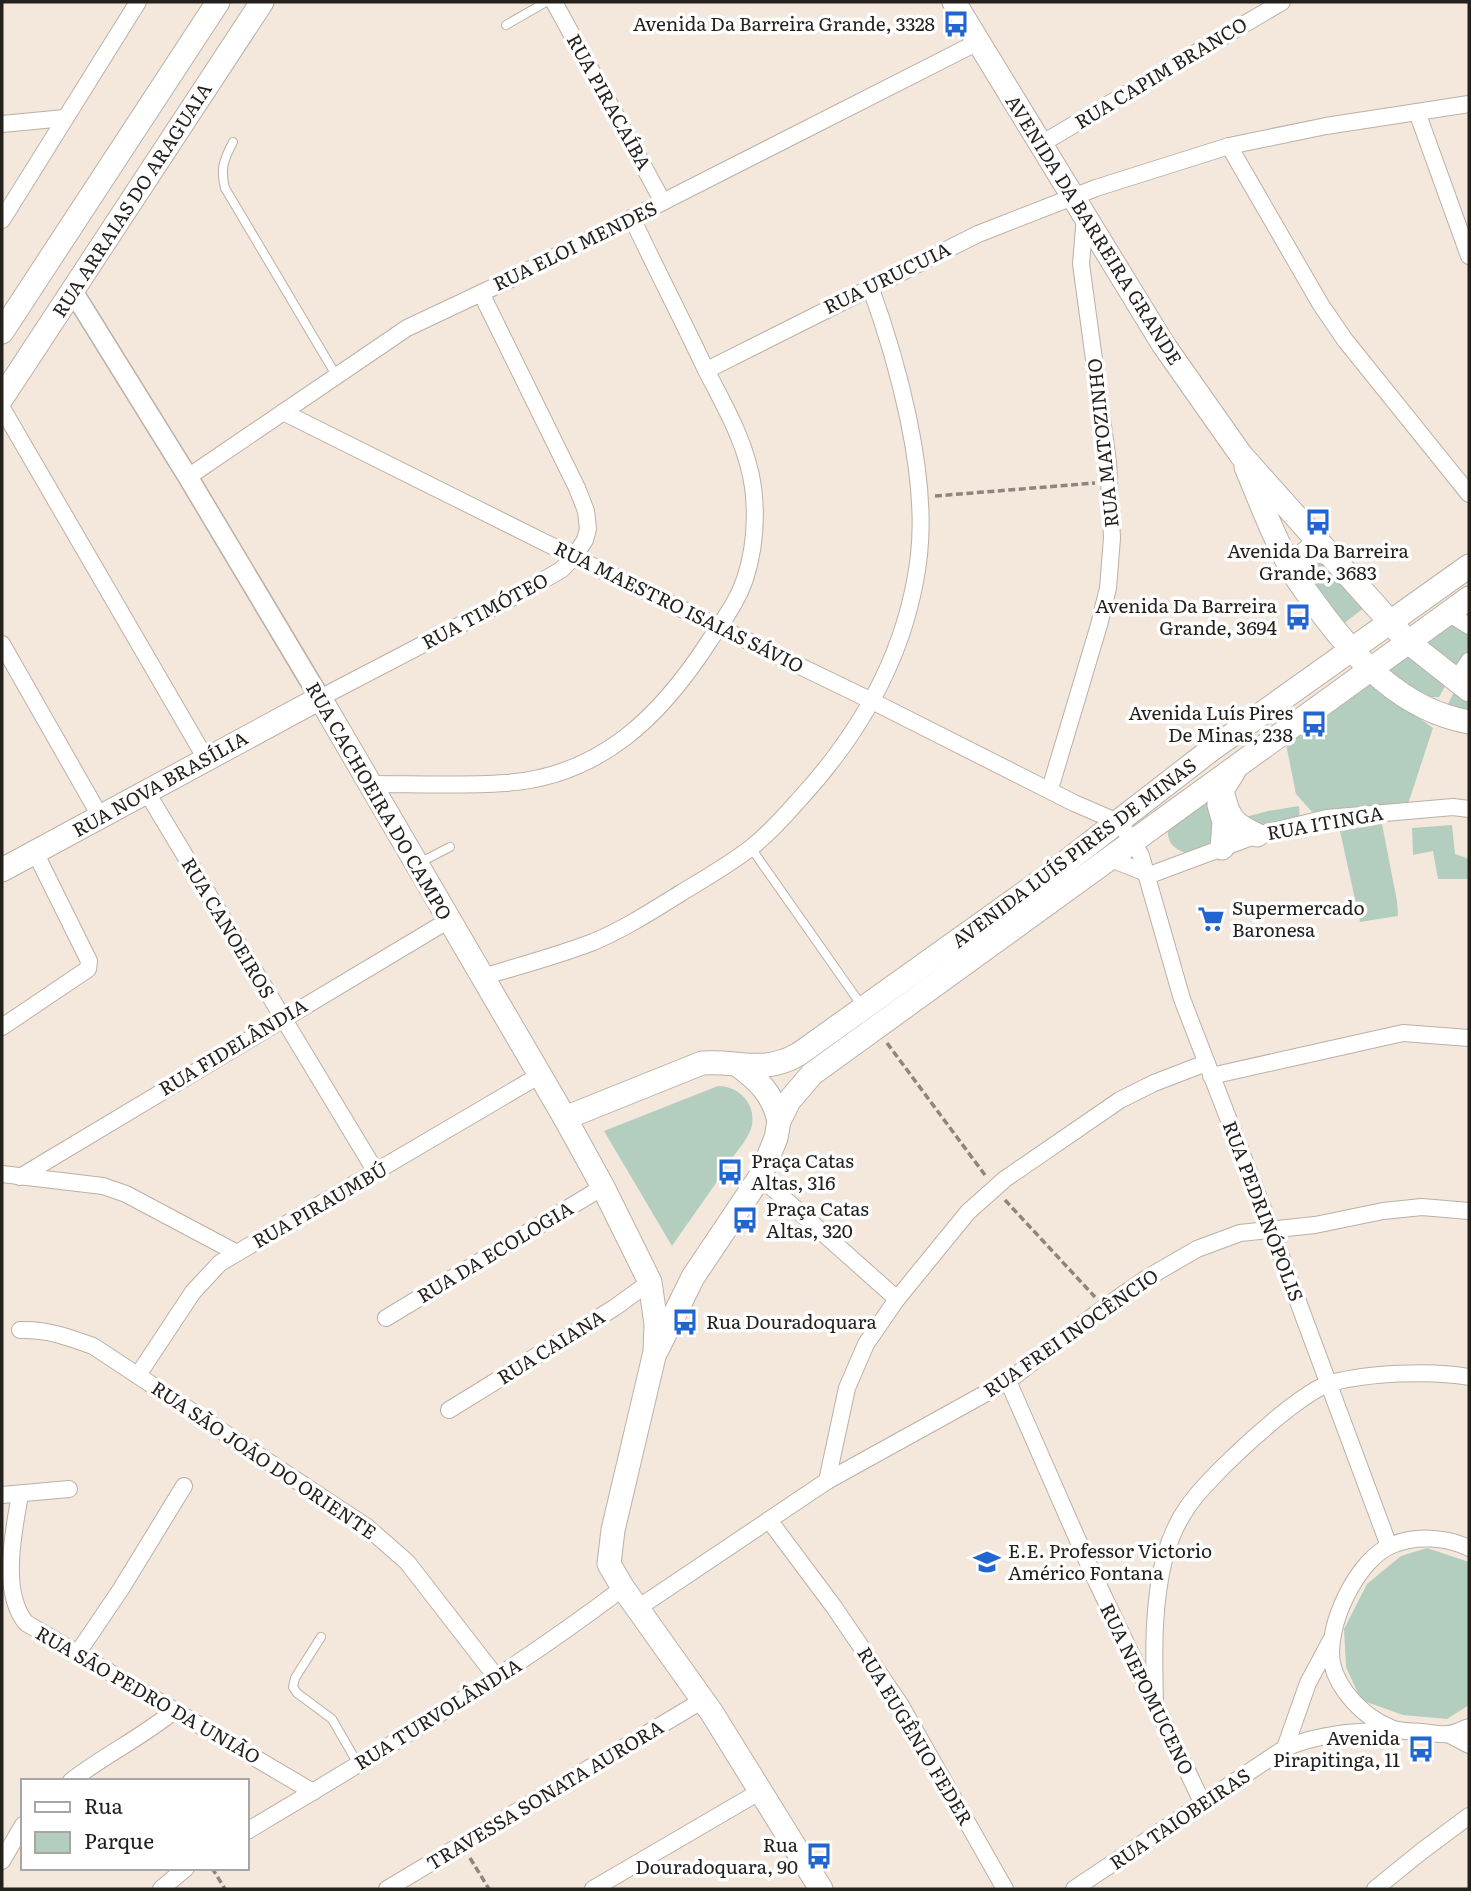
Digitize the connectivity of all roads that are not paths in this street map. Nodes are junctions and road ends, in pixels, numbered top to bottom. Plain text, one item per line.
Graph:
1 (138, 2) edge
2 (218, 2) edge
3 (262, 2) edge
4 (546, 2) edge
5 (554, 2) edge
6 (1282, 2) edge
7 (959, 4) edge
8 (506, 25) dead end
9 (978, 42) junction
10 (1469, 104) edge
11 (1417, 112) junction
12 (65, 118) junction
13 (2, 124) edge
14 (233, 142) dead end
15 (1041, 144) junction
16 (1229, 146) junction
17 (663, 202) junction
18 (1079, 206) junction
19 (632, 218) junction
20 (2, 220) edge
21 (1469, 256) edge
22 (870, 286) junction
23 (72, 290) junction
24 (481, 293) junction
25 (2, 332) edge
26 (706, 370) junction
27 (336, 375) junction
28 (2, 398) edge
29 (2, 408) edge
30 (283, 412) junction
31 (1241, 454) junction
32 (188, 477) junction
33 (1469, 494) edge
34 (1331, 554) junction
35 (574, 557) junction
36 (1469, 566) edge
37 (1293, 573) junction
38 (1469, 598) edge
39 (1448, 613) junction
40 (1390, 622) junction
41 (1469, 626) edge
42 (719, 627) junction
43 (1408, 642) junction
44 (2, 645) edge
45 (1352, 651) junction
46 (1469, 661) edge
47 (1369, 669) junction
48 (1462, 685) edge
49 (320, 698) junction
50 (872, 701) junction
51 (1415, 704) junction
52 (1469, 722) edge
53 (205, 759) junction
54 (1238, 767) junction
55 (369, 784) junction
56 (1050, 789) junction
57 (146, 791) junction
58 (1205, 791) junction
59 (1469, 809) edge
60 (100, 816) junction
61 (1109, 830) junction
62 (1257, 835) junction
63 (1134, 842) junction
64 (450, 847) dead end
65 (751, 848) junction
66 (1223, 848) junction
67 (35, 852) junction
68 (1111, 859) junction
69 (416, 864) junction
70 (2, 870) edge
71 (1146, 874) junction
72 (449, 920) junction
73 (482, 977) junction
74 (282, 1018) junction
75 (870, 1018) junction
76 (2, 1027) edge
77 (1469, 1038) edge
78 (738, 1065) junction
79 (1209, 1069) junction
80 (540, 1076) junction
81 (565, 1118) junction
82 (779, 1121) junction
83 (376, 1172) junction
84 (2, 1174) edge
85 (20, 1177) junction
86 (760, 1177) junction
87 (603, 1187) junction
88 (1469, 1211) edge
89 (1271, 1228) junction
90 (237, 1253) junction
91 (693, 1277) junction
92 (650, 1282) junction
93 (897, 1299) junction
94 (386, 1318) dead end
95 (20, 1330) dead end
96 (655, 1352) junction
97 (138, 1375) junction
98 (1469, 1377) edge
99 (1008, 1381) junction
100 (1329, 1383) junction
101 (449, 1410) dead end
102 (827, 1481) junction
103 (184, 1486) dead end
104 (69, 1489) dead end
105 (20, 1493) junction
106 (2, 1495) edge
107 (769, 1520) junction
108 (1465, 1543) edge
109 (1389, 1546) junction
110 (623, 1588) junction
111 (638, 1608) junction
112 (321, 1637) dead end
113 (1332, 1638) junction
114 (77, 1654) junction
115 (497, 1678) junction
116 (703, 1700) junction
117 (1155, 1705) junction
118 (175, 1710) junction
119 (1469, 1727) edge
120 (1393, 1730) junction
121 (1448, 1734) junction
122 (1469, 1745) edge
123 (1285, 1748) junction
124 (358, 1764) junction
125 (73, 1779) edge
126 (759, 1791) junction
127 (313, 1792) junction
128 (1203, 1804) junction
129 (1469, 1816) edge
130 (21, 1828) edge
131 (248, 1830) edge
132 (2, 1861) edge
133 (184, 1870) edge
134 (814, 1887) edge
135 (161, 1889) edge
136 (387, 1889) edge
137 (593, 1889) edge
138 (1005, 1889) edge
139 (1074, 1889) edge
140 (1375, 1889) edge

1 - 12 street
2 - 25 main road, RUA ARRAIAS DO ARAGUAIA
3 - 23 main road, RUA ARRAIAS DO ARAGUAIA
4 - 8 lane
5 - 17 street, RUA PIRACAÍBA
6 - 15 street, RUA CAPIM BRANCO
7 - 9 main road, AVENIDA DA BARREIRA GRANDE
9 - 15 main road, AVENIDA DA BARREIRA GRANDE
9 - 17 street, RUA ELOI MENDES
10 - 11 street, RUA URUCUIA
11 - 16 street, RUA URUCUIA
11 - 21 street
12 - 13 street
12 - 20 street
14 - 27 lane
15 - 18 main road, AVENIDA DA BARREIRA GRANDE
16 - 18 street, RUA URUCUIA
16 - 33 street
17 - 19 street, RUA ELOI MENDES
18 - 22 street, RUA URUCUIA
18 - 31 main road, AVENIDA DA BARREIRA GRANDE
18 - 56 street, RUA MATOZINHO
19 - 24 street, RUA ELOI MENDES
19 - 26 street
22 - 26 street, RUA URUCUIA
22 - 50 street
23 - 28 main road, RUA ARRAIAS DO ARAGUAIA
23 - 32 street, RUA CACHOEIRA DO CAMPO
24 - 27 street, RUA ELOI MENDES
24 - 35 street, RUA TIMÓTEO
26 - 42 street
27 - 30 street, RUA ELOI MENDES
29 - 53 street
30 - 32 street, RUA ELOI MENDES
30 - 35 street, RUA MAESTRO ISAIAS SÁVIO
31 - 34 main road, AVENIDA DA BARREIRA GRANDE
31 - 37 main road, AVENIDA DA BARREIRA GRANDE
32 - 49 street, RUA CACHOEIRA DO CAMPO
34 - 37 main road
34 - 40 main road, AVENIDA DA BARREIRA GRANDE
35 - 42 street, RUA MAESTRO ISAIAS SÁVIO
35 - 49 street, RUA TIMÓTEO
36 - 40 main road, AVENIDA LUÍS PIRES DE MINAS
37 - 45 main road, AVENIDA DA BARREIRA GRANDE
38 - 39 main road, AVENIDA LUÍS PIRES DE MINAS
39 - 41 street
39 - 43 main road, AVENIDA LUÍS PIRES DE MINAS
40 - 43 main road, AVENIDA DA BARREIRA GRANDE
40 - 45 main road, AVENIDA LUÍS PIRES DE MINAS
42 - 50 street, RUA MAESTRO ISAIAS SÁVIO
42 - 55 street
43 - 47 main road, AVENIDA LUÍS PIRES DE MINAS
43 - 48 main road, AVENIDA DA BARREIRA GRANDE
44 - 60 street
45 - 47 main road, AVENIDA DA BARREIRA GRANDE
45 - 61 main road, AVENIDA LUÍS PIRES DE MINAS
46 - 48 street
47 - 51 main road, AVENIDA DA BARREIRA GRANDE
47 - 54 main road, AVENIDA LUÍS PIRES DE MINAS
48 - 51 main road
49 - 53 main road, RUA NOVA BRASÍLIA
49 - 55 main road, RUA CACHOEIRA DO CAMPO
50 - 56 street, RUA MAESTRO ISAIAS SÁVIO
50 - 65 street
51 - 52 main road, AVENIDA DA BARREIRA GRANDE
53 - 57 main road, RUA NOVA BRASÍLIA
54 - 58 main road, AVENIDA LUÍS PIRES DE MINAS
54 - 62 main road
55 - 69 main road, RUA CACHOEIRA DO CAMPO
56 - 61 street, RUA MAESTRO ISAIAS SÁVIO
57 - 60 main road, RUA NOVA BRASÍLIA
57 - 74 street, RUA CANOEIROS
58 - 63 main road, AVENIDA LUÍS PIRES DE MINAS
58 - 66 main road
59 - 62 street, RUA ITINGA
60 - 67 main road, RUA NOVA BRASÍLIA
61 - 63 street, RUA MAESTRO ISAIAS SÁVIO
61 - 75 main road, AVENIDA LUÍS PIRES DE MINAS
62 - 66 street, RUA ITINGA
63 - 68 main road, AVENIDA LUÍS PIRES DE MINAS
63 - 71 street, RUA PEDRINÓPOLIS
64 - 69 lane
65 - 73 street
65 - 75 lane
66 - 71 street, RUA ITINGA
67 - 70 main road, RUA NOVA BRASÍLIA
67 - 76 street
68 - 71 street
68 - 75 main road, AVENIDA LUÍS PIRES DE MINAS
69 - 72 main road, RUA CACHOEIRA DO CAMPO
71 - 79 street, RUA PEDRINÓPOLIS
72 - 73 main road, RUA CACHOEIRA DO CAMPO
72 - 74 street, RUA FIDELÂNDIA
73 - 80 main road, RUA CACHOEIRA DO CAMPO
74 - 83 street, RUA CANOEIROS
74 - 85 street, RUA FIDELÂNDIA
75 - 78 main road, AVENIDA LUÍS PIRES DE MINAS
75 - 82 main road, AVENIDA LUÍS PIRES DE MINAS
77 - 79 street
78 - 81 main road, AVENIDA LUÍS PIRES DE MINAS
78 - 82 main road
79 - 89 street, RUA PEDRINÓPOLIS
79 - 93 street
80 - 81 main road, RUA CACHOEIRA DO CAMPO
80 - 83 street, RUA PIRAUMBÚ
81 - 87 main road, RUA CACHOEIRA DO CAMPO
82 - 86 main road, AVENIDA LUÍS PIRES DE MINAS
83 - 90 street, RUA PIRAUMBÚ
84 - 85 street
85 - 90 street
86 - 91 main road, AVENIDA LUÍS PIRES DE MINAS
86 - 93 street
87 - 92 main road, RUA CACHOEIRA DO CAMPO
87 - 94 street, RUA DA ECOLOGIA
88 - 89 street, RUA FREI INOCÊNCIO
89 - 99 street, RUA FREI INOCÊNCIO
89 - 100 street, RUA PEDRINÓPOLIS
90 - 97 street, RUA PIRAUMBÚ
91 - 92 main road
91 - 96 main road
92 - 96 main road
92 - 101 street, RUA CAIANA
93 - 102 street
95 - 97 street, RUA SÃO JOÃO DO ORIENTE
96 - 110 main road
97 - 115 street, RUA SÃO JOÃO DO ORIENTE
98 - 100 street
99 - 102 street, RUA FREI INOCÊNCIO
99 - 117 street, RUA NEPOMUCENO
100 - 109 street, RUA PEDRINÓPOLIS
100 - 117 street
102 - 107 street, RUA FREI INOCÊNCIO
103 - 114 street
104 - 105 street
105 - 106 street
105 - 114 street, RUA SÃO PEDRO DA UNIÃO
107 - 111 street, RUA FREI INOCÊNCIO
107 - 138 street, RUA EUGÊNIO FEDER
108 - 109 street
109 - 113 street
110 - 111 main road
110 - 115 street, RUA TURVOLÂNDIA
111 - 116 main road
112 - 124 lane
113 - 120 street
113 - 123 street
114 - 118 street, RUA SÃO PEDRO DA UNIÃO
115 - 124 street, RUA TURVOLÂNDIA
116 - 126 main road
116 - 136 street, TRAVESSA SONATA AURORA
117 - 128 street, RUA NEPOMUCENO
118 - 125 street
118 - 127 street, RUA SÃO PEDRO DA UNIÃO
119 - 121 street
120 - 121 street, RUA TAIOBEIRAS
120 - 123 street, RUA TAIOBEIRAS
121 - 122 street
123 - 128 street, RUA TAIOBEIRAS
124 - 127 street, RUA TURVOLÂNDIA
126 - 134 main road
126 - 137 street
127 - 131 street, RUA TURVOLÂNDIA
128 - 139 street, RUA TAIOBEIRAS
129 - 140 street
130 - 132 street
133 - 135 street

